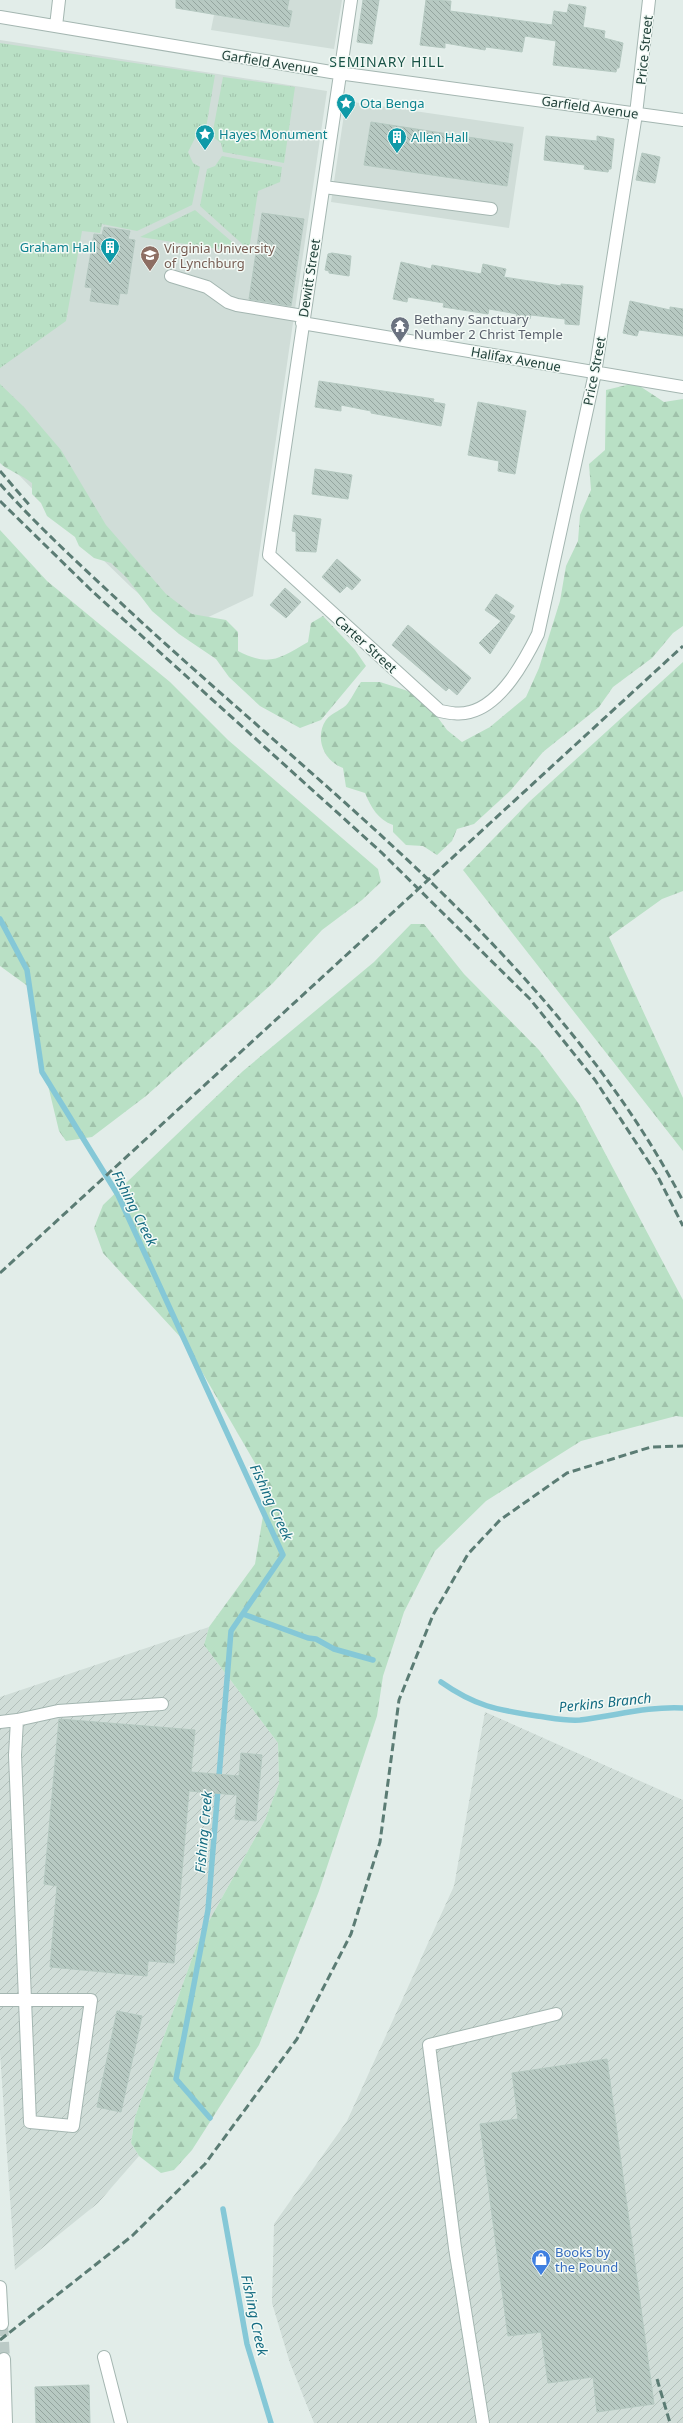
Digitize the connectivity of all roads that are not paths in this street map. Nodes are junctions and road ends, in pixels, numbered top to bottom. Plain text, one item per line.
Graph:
1 (59, 0) edge
2 (352, 0) edge
3 (649, 0) edge
4 (0, 17) edge
5 (56, 26) junction
6 (340, 73) junction
7 (636, 114) junction
8 (683, 120) edge
9 (324, 187) junction
10 (491, 209) dead end
11 (171, 276) dead end
12 (302, 319) junction
13 (595, 373) junction
14 (683, 387) edge
15 (269, 556) joint
16 (471, 712) joint
17 (162, 1704) dead end
18 (17, 1720) junction
19 (0, 1722) edge
20 (0, 2000) edge
21 (24, 2000) junction
22 (556, 2014) dead end
23 (0, 2287) edge
24 (2, 2324) dead end
25 (104, 2357) dead end
26 (4, 2359) dead end
27 (6, 2423) edge
28 (121, 2423) edge
29 (483, 2423) edge

1 - 5 street
2 - 6 street, Dewitt Street
3 - 7 street, Price Street
4 - 5 street, Garfield Avenue
5 - 6 street, Garfield Avenue
6 - 7 street, Garfield Avenue
6 - 9 street, Dewitt Street
7 - 8 street, Garfield Avenue
7 - 13 street, Price Street
9 - 10 street
9 - 12 street, Dewitt Street
11 - 12 street, Halifax Avenue
12 - 13 street, Halifax Avenue
12 - 15 street, Dewitt Street
13 - 14 street, Halifax Avenue
13 - 16 street, Price Street
15 - 16 street, Carter Street
17 - 18 street
18 - 19 street
18 - 21 street
20 - 21 street
21 - 21 street
22 - 29 street
23 - 24 street
25 - 28 street
26 - 27 street

